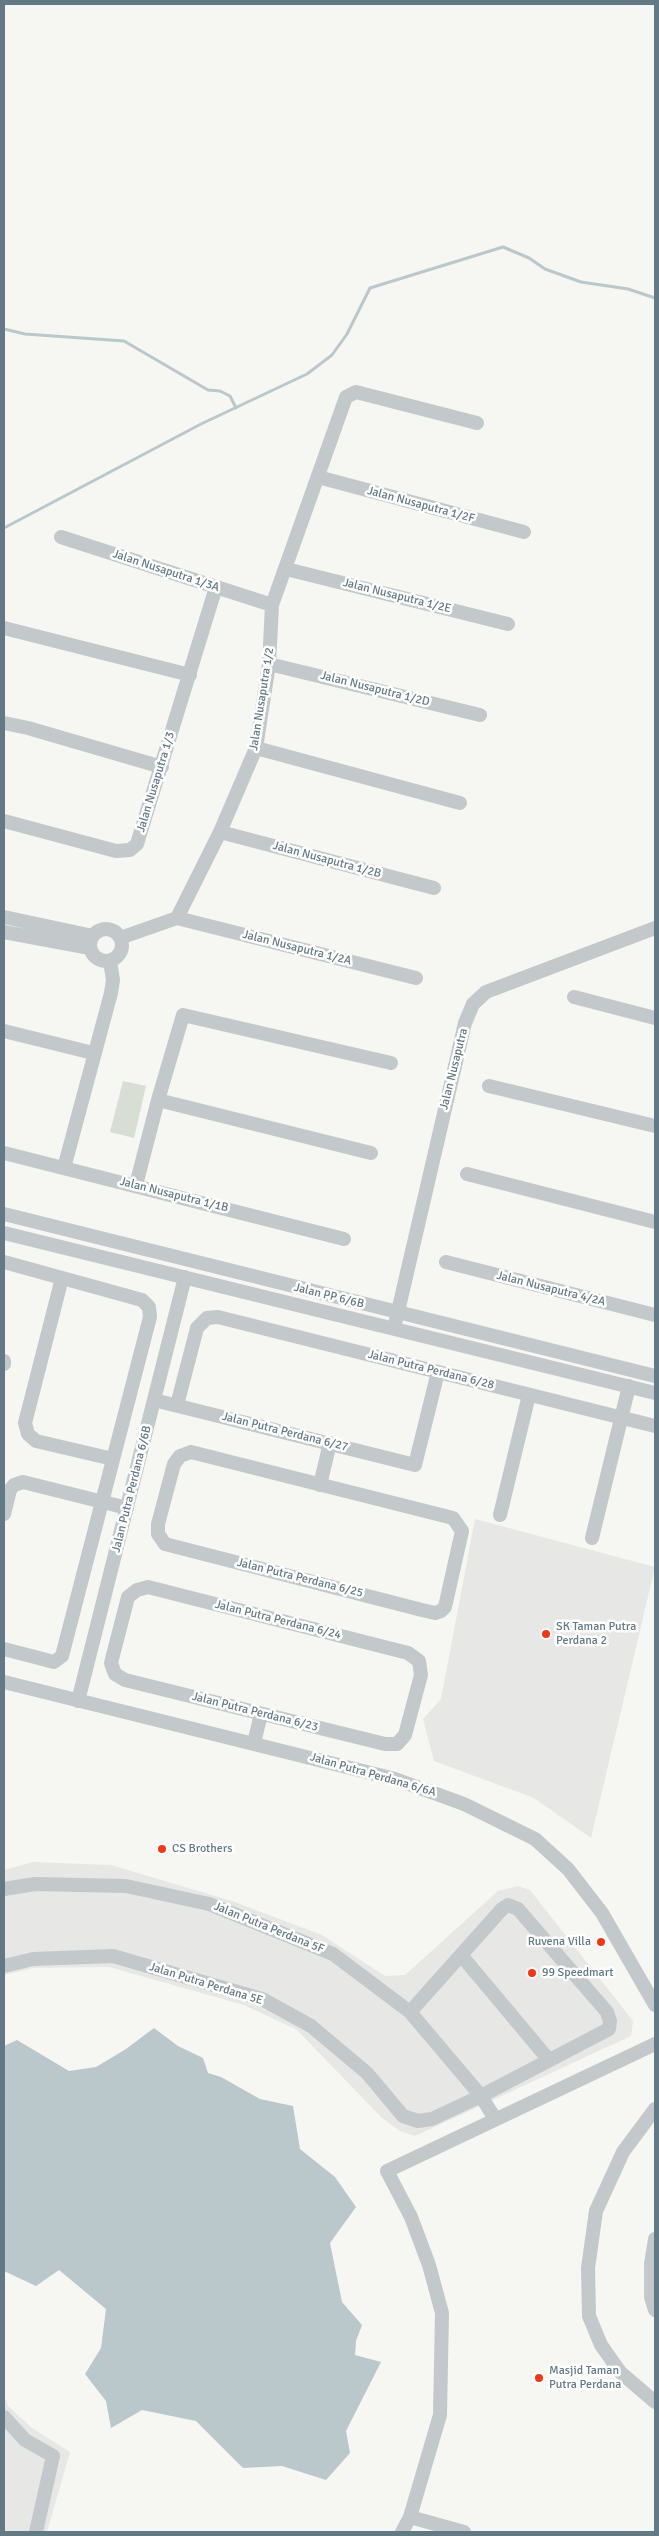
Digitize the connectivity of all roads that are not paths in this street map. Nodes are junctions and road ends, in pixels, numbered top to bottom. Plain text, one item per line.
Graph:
1 (477, 423) dead end
2 (318, 477) junction
3 (524, 532) dead end
4 (61, 537) dead end
5 (286, 569) junction
6 (216, 587) junction
7 (272, 605) junction
8 (508, 624) dead end
9 (4, 628) edge
10 (270, 664) junction
11 (190, 675) junction
12 (480, 715) dead end
13 (4, 723) edge
14 (256, 748) junction
15 (162, 767) junction
16 (460, 803) dead end
17 (4, 822) edge
18 (220, 832) junction
19 (434, 888) dead end
20 (4, 917) edge
21 (177, 918) junction
22 (655, 928) edge
23 (4, 932) edge
24 (120, 938) junction
25 (92, 942) junction
26 (110, 960) junction
27 (416, 978) dead end
28 (574, 998) dead end
29 (655, 1018) edge
30 (4, 1031) edge
31 (93, 1053) junction
32 (390, 1064) dead end
33 (489, 1086) dead end
34 (158, 1100) junction
35 (655, 1126) edge
36 (4, 1153) edge
37 (371, 1153) dead end
38 (64, 1168) junction
39 (466, 1174) dead end
40 (136, 1186) junction
41 (4, 1214) edge
42 (655, 1222) edge
43 (4, 1233) edge
44 (344, 1239) dead end
45 (4, 1262) edge
46 (446, 1262) dead end
47 (185, 1277) junction
48 (62, 1278) junction
49 (397, 1313) junction
50 (655, 1315) edge
51 (394, 1329) junction
52 (438, 1372) junction
53 (655, 1376) edge
54 (629, 1386) junction
55 (655, 1393) edge
56 (529, 1395) junction
57 (154, 1400) junction
58 (177, 1406) junction
59 (622, 1418) junction
60 (655, 1426) edge
61 (330, 1444) junction
62 (113, 1459) junction
63 (320, 1485) junction
64 (102, 1501) junction
65 (127, 1508) junction
66 (4, 1514) edge
67 (500, 1515) dead end
68 (592, 1538) dead end
69 (4, 1649) edge
70 (125, 1680) joint
71 (4, 1682) edge
72 (78, 1700) junction
73 (261, 1714) junction
74 (254, 1743) junction
75 (385, 1744) joint
76 (4, 1889) edge
77 (461, 1955) junction
78 (4, 1966) edge
79 (655, 2005) edge
80 (410, 2012) junction
81 (655, 2044) edge
82 (549, 2060) junction
83 (481, 2096) junction
84 (655, 2109) edge
85 (495, 2119) junction
86 (655, 2239) edge
87 (655, 2310) edge
88 (655, 2402) edge
89 (4, 2417) edge
90 (410, 2517) junction
91 (36, 2532) edge
92 (402, 2532) edge
93 (464, 2532) edge

1 - 2 street, Jalan Nusaputra 1/2
2 - 3 street, Jalan Nusaputra 1/2F
2 - 5 street, Jalan Nusaputra 1/2
4 - 6 street, Jalan Nusaputra 1/3A
5 - 7 street, Jalan Nusaputra 1/2
5 - 8 street, Jalan Nusaputra 1/2E
6 - 7 street, Jalan Nusaputra 1/3A
6 - 11 street, Jalan Nusaputra 1/3
7 - 10 street, Jalan Nusaputra 1/2
9 - 11 street
10 - 12 street, Jalan Nusaputra 1/2D
10 - 14 street, Jalan Nusaputra 1/2
11 - 15 street, Jalan Nusaputra 1/3
13 - 15 street
14 - 16 street
14 - 18 street, Jalan Nusaputra 1/2
15 - 17 street, Jalan Nusaputra 1/3
18 - 19 street, Jalan Nusaputra 1/2B
18 - 21 street, Jalan Nusaputra 1/2
20 - 25 street
21 - 24 street
21 - 27 street, Jalan Nusaputra 1/2A
22 - 49 street, Jalan Nusaputra
23 - 25 street
24 - 25 street
24 - 26 street
25 - 26 street
26 - 31 street
28 - 29 street
30 - 31 street
31 - 38 street
32 - 34 street
33 - 35 street
34 - 37 street
34 - 40 street
36 - 38 street, Jalan Nusaputra 1/1B
38 - 40 street, Jalan Nusaputra 1/1B
39 - 42 street
40 - 44 street, Jalan Nusaputra 1/1B
41 - 49 street, Jalan PP 6/6B
43 - 47 street, Jalan PP 6/6B
45 - 48 street
46 - 50 street, Jalan Nusaputra 4/2A
47 - 51 street, Jalan PP 6/6B
47 - 57 street, Jalan Putra Perdana 6/6B
48 - 62 street
48 - 62 street
49 - 51 street, Jalan Nusaputra
49 - 53 street, Jalan PP 6/6B
51 - 54 street, Jalan PP 6/6B
52 - 56 street, Jalan Putra Perdana 6/28
52 - 58 street, Jalan Putra Perdana 6/28
52 - 61 street, Jalan Putra Perdana 6/27
54 - 55 street, Jalan PP 6/6B
54 - 59 street
56 - 59 street, Jalan Putra Perdana 6/28
56 - 67 street
57 - 58 street, Jalan Putra Perdana 6/27
57 - 65 street, Jalan Putra Perdana 6/6B
58 - 61 street, Jalan Putra Perdana 6/27
59 - 60 street, Jalan Putra Perdana 6/28
59 - 68 street
61 - 63 street
62 - 64 street
63 - 63 street, Jalan Putra Perdana 6/25
64 - 65 street
64 - 66 street
64 - 69 street
65 - 72 street, Jalan Putra Perdana 6/6B
70 - 73 street, Jalan Putra Perdana 6/23
70 - 75 street, Jalan Putra Perdana 6/24
71 - 72 street, Jalan Putra Perdana 6/6A
72 - 74 street, Jalan Putra Perdana 6/6A
73 - 74 street
73 - 75 street, Jalan Putra Perdana 6/23
74 - 79 street, Jalan Putra Perdana 6/6A
76 - 80 street, Jalan Putra Perdana 5F
77 - 80 street
77 - 82 street
77 - 82 street, Jalan Putra Perdana 5E
78 - 83 street, Jalan Putra Perdana 5E
80 - 83 street, Jalan Putra Perdana 5F
81 - 85 street
82 - 83 street, Jalan Putra Perdana 5E
83 - 85 street, Jalan Putra Perdana 5F
84 - 88 street
85 - 90 street
86 - 87 street
89 - 91 street
90 - 92 street
90 - 93 street

